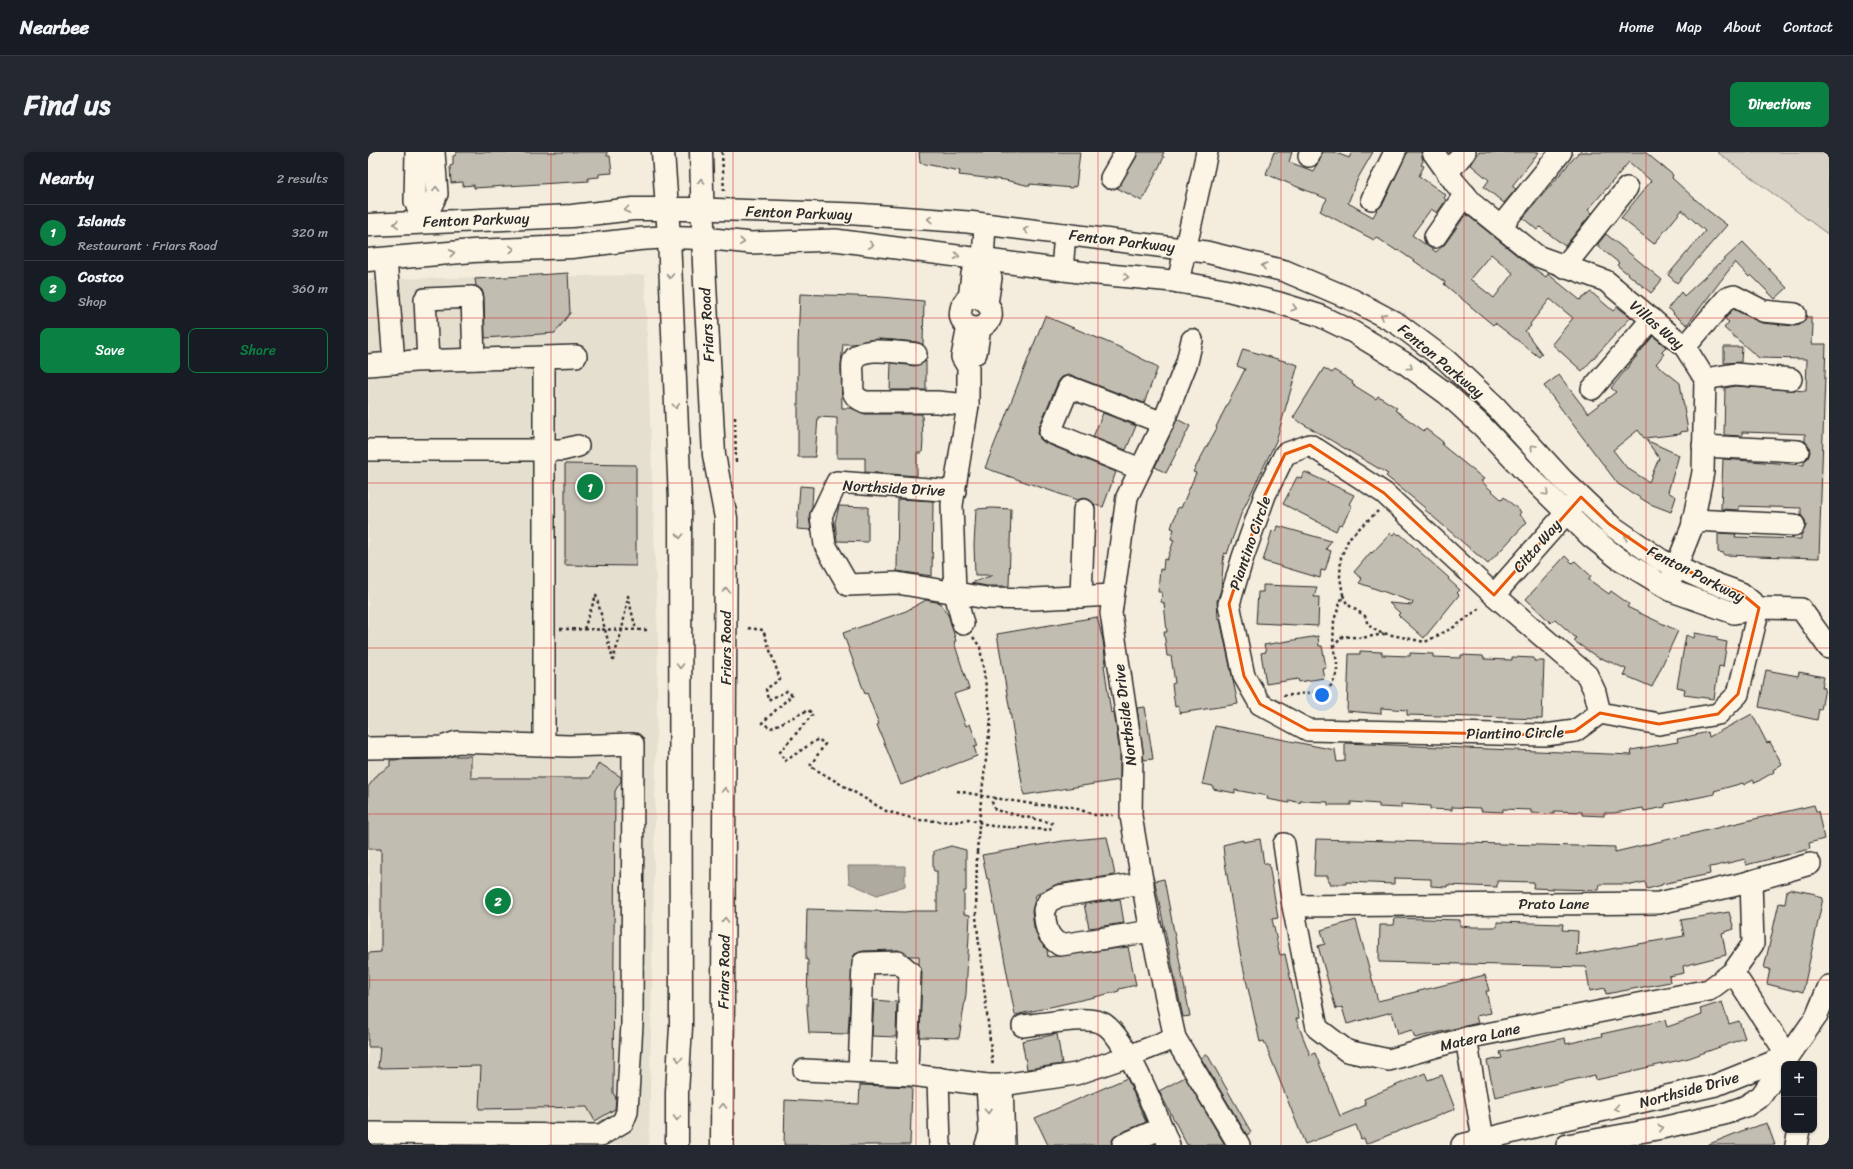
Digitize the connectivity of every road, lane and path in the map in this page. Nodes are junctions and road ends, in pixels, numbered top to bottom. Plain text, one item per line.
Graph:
1 (416, 152) edge
2 (434, 152) edge
3 (663, 152) edge
4 (701, 152) edge
5 (722, 152) edge
6 (1126, 152) edge
7 (1207, 152) edge
8 (1395, 152) edge
9 (1433, 152) edge
10 (1465, 152) edge
11 (1561, 152) edge
12 (1447, 173) junction
13 (1111, 178) dead end
14 (724, 187) dead end
15 (1626, 188) dead end
16 (1465, 194) junction
17 (1372, 199) dead end
18 (666, 209) junction
19 (702, 210) junction
20 (423, 222) junction
21 (985, 224) junction
22 (368, 225) edge
23 (1501, 226) junction
24 (1065, 234) junction
25 (1435, 237) dead end
26 (669, 238) junction
27 (703, 238) junction
28 (1186, 249) junction
29 (377, 260) edge
30 (983, 260) junction
31 (1564, 267) junction
32 (1062, 270) junction
33 (1178, 282) junction
34 (1795, 314) dead end
35 (1652, 319) junction
36 (1192, 340) dead end
37 (1685, 347) junction
38 (916, 354) dead end
39 (576, 356) dead end
40 (544, 357) junction
41 (474, 360) junction
42 (428, 361) junction
43 (394, 362) junction
44 (368, 365) edge
45 (1706, 379) junction
46 (1791, 379) dead end
47 (1592, 389) dead end
48 (968, 405) junction
49 (1163, 423) junction
50 (578, 446) dead end
51 (1703, 446) junction
52 (368, 450) edge
53 (544, 450) junction
54 (1798, 451) dead end
55 (1140, 469) junction
56 (955, 491) junction
57 (1580, 497) junction
58 (1391, 499) junction
59 (1084, 510) dead end
60 (1566, 513) junction
61 (1693, 520) junction
62 (1794, 525) dead end
63 (1676, 567) junction
64 (1668, 588) junction
65 (955, 593) junction
66 (1343, 594) junction
67 (1113, 595) junction
68 (1494, 595) junction
69 (1081, 596) junction
70 (1759, 608) junction
71 (963, 624) joint
72 (544, 628) junction
73 (748, 628) dead end
74 (584, 629) junction
75 (605, 630) junction
76 (622, 630) junction
77 (636, 630) junction
78 (650, 630) dead end
79 (1386, 634) junction
80 (1333, 647) junction
81 (1829, 648) edge
82 (1260, 704) junction
83 (1600, 713) junction
84 (544, 745) junction
85 (368, 748) edge
86 (957, 791) dead end
87 (982, 794) junction
88 (995, 798) junction
89 (1131, 816) junction
90 (1284, 844) dead end
91 (1810, 864) dead end
92 (1751, 881) junction
93 (1143, 883) junction
94 (1293, 906) junction
95 (1152, 931) junction
96 (1733, 972) junction
97 (1829, 986) edge
98 (1023, 1026) dead end
99 (1175, 1038) junction
100 (1466, 1038) junction
101 (1129, 1056) junction
102 (1787, 1060) edge
103 (804, 1070) dead end
104 (859, 1072) junction
105 (907, 1074) junction
106 (938, 1078) junction
107 (995, 1085) junction
108 (368, 1133) edge
109 (1798, 1133) edge
110 (1166, 1136) edge
111 (440, 1139) edge
112 (1484, 1142) edge
113 (677, 1145) edge
114 (722, 1145) edge
115 (940, 1145) edge
116 (986, 1145) edge
117 (1004, 1145) edge
118 (1123, 1145) edge
119 (1239, 1145) edge
120 (1462, 1145) edge
121 (1567, 1145) edge
122 (1796, 1145) edge

1 - 20 street
20 -> 2 street
3 - 18 main road
19 -> 4 main road, Friars Road
5 - 14 path
6 - 13 street
7 - 28 street
8 - 17 street
9 - 12 street, Villas Way
10 - 12 street
11 - 23 street
12 - 16 street, Villas Way
15 - 31 street
16 - 23 street, Villas Way
16 - 25 street
18 - 19 main road, Fenton Parkway
18 -> 20 main road, Fenton Parkway
18 - 26 main road
21 -> 19 street, Fenton Parkway
19 - 27 main road, Friars Road
20 -> 22 main road, Fenton Parkway
24 -> 21 street, Fenton Parkway
21 - 30 street, Northside Drive
23 - 31 street, Villas Way
24 - 28 street, Fenton Parkway
24 - 32 street
26 - 27 main road, Fenton Parkway
29 -> 26 main road, Fenton Parkway
26 -> 113 main road
27 -> 30 street, Fenton Parkway
114 -> 27 main road, Friars Road
28 - 33 street
57 -> 28 street, Fenton Parkway
29 - 43 street
30 - 32 street, Fenton Parkway
30 - 48 street, Northside Drive
31 - 35 street, Villas Way
32 -> 33 street, Fenton Parkway
33 -> 60 street, Fenton Parkway
34 - 37 street
35 - 37 street, Villas Way
35 - 47 street
36 - 49 street, Northside Drive
37 - 45 street, Villas Way
38 - 48 street
39 - 40 street
40 - 41 street
40 - 53 street
41 - 42 street
41 - 42 street
42 - 43 street
43 - 44 street
45 - 46 street
45 - 51 street
48 - 56 street, Northside Drive
49 - 55 street, Northside Drive
49 - 55 street
50 - 53 street
51 - 54 street
51 - 61 street
52 - 53 street
53 - 72 street
55 - 67 street, Northside Drive
56 - 65 street, Northside Drive
56 - 65 street, Northside Drive
57 - 60 street, Citta Way
63 -> 57 street, Fenton Parkway
58 - 66 path
58 - 68 street, Piantino Circle
58 - 82 street, Piantino Circle
59 - 69 street
60 - 64 street, Fenton Parkway
60 - 68 street, Citta Way
61 - 62 street
61 - 63 street
63 - 64 street
63 - 70 street, Fenton Parkway
64 - 70 street, Fenton Parkway
65 - 69 street, Northside Drive
65 - 71 street, Northside Drive
66 - 79 path
66 - 80 path
67 - 69 street, Northside Drive
67 - 89 street, Northside Drive
68 - 79 path
68 - 83 street, Piantino Circle
70 - 81 street, Fenton Parkway
70 - 83 street
71 - 87 path
72 - 74 path
72 - 84 street
73 - 88 path
74 - 75 path
74 - 75 path
75 - 76 path
75 - 76 path
76 - 77 path
76 - 77 path
77 - 78 path
79 - 80 path
80 - 82 path
82 - 83 street, Piantino Circle
84 - 85 street
84 - 111 street
86 - 87 path
87 - 88 path
87 - 107 path, bridge
88 - 89 path
89 - 93 street, Northside Drive
90 - 94 street, Matera Lane
91 - 92 street, Prato Lane
92 - 94 street, Prato Lane
92 - 96 street, Matera Lane
93 - 95 street, Northside Drive
93 - 95 street
94 - 100 street, Matera Lane
95 - 99 street, Northside Drive
96 - 100 street, Matera Lane
96 - 102 street
97 - 102 street
98 - 101 street
99 - 101 street
99 - 119 street, Northside Drive
100 - 112 street
101 - 107 street
101 - 110 street
102 -> 112 street, Northside Drive
121 -> 102 street, Northside Drive
103 - 104 street
104 - 105 street
104 - 105 street
105 - 106 street
106 - 107 street
106 - 115 street
107 -> 116 street
107 - 117 street
108 - 111 street
109 - 122 street
110 - 118 street
112 - 120 street, Northside Drive

